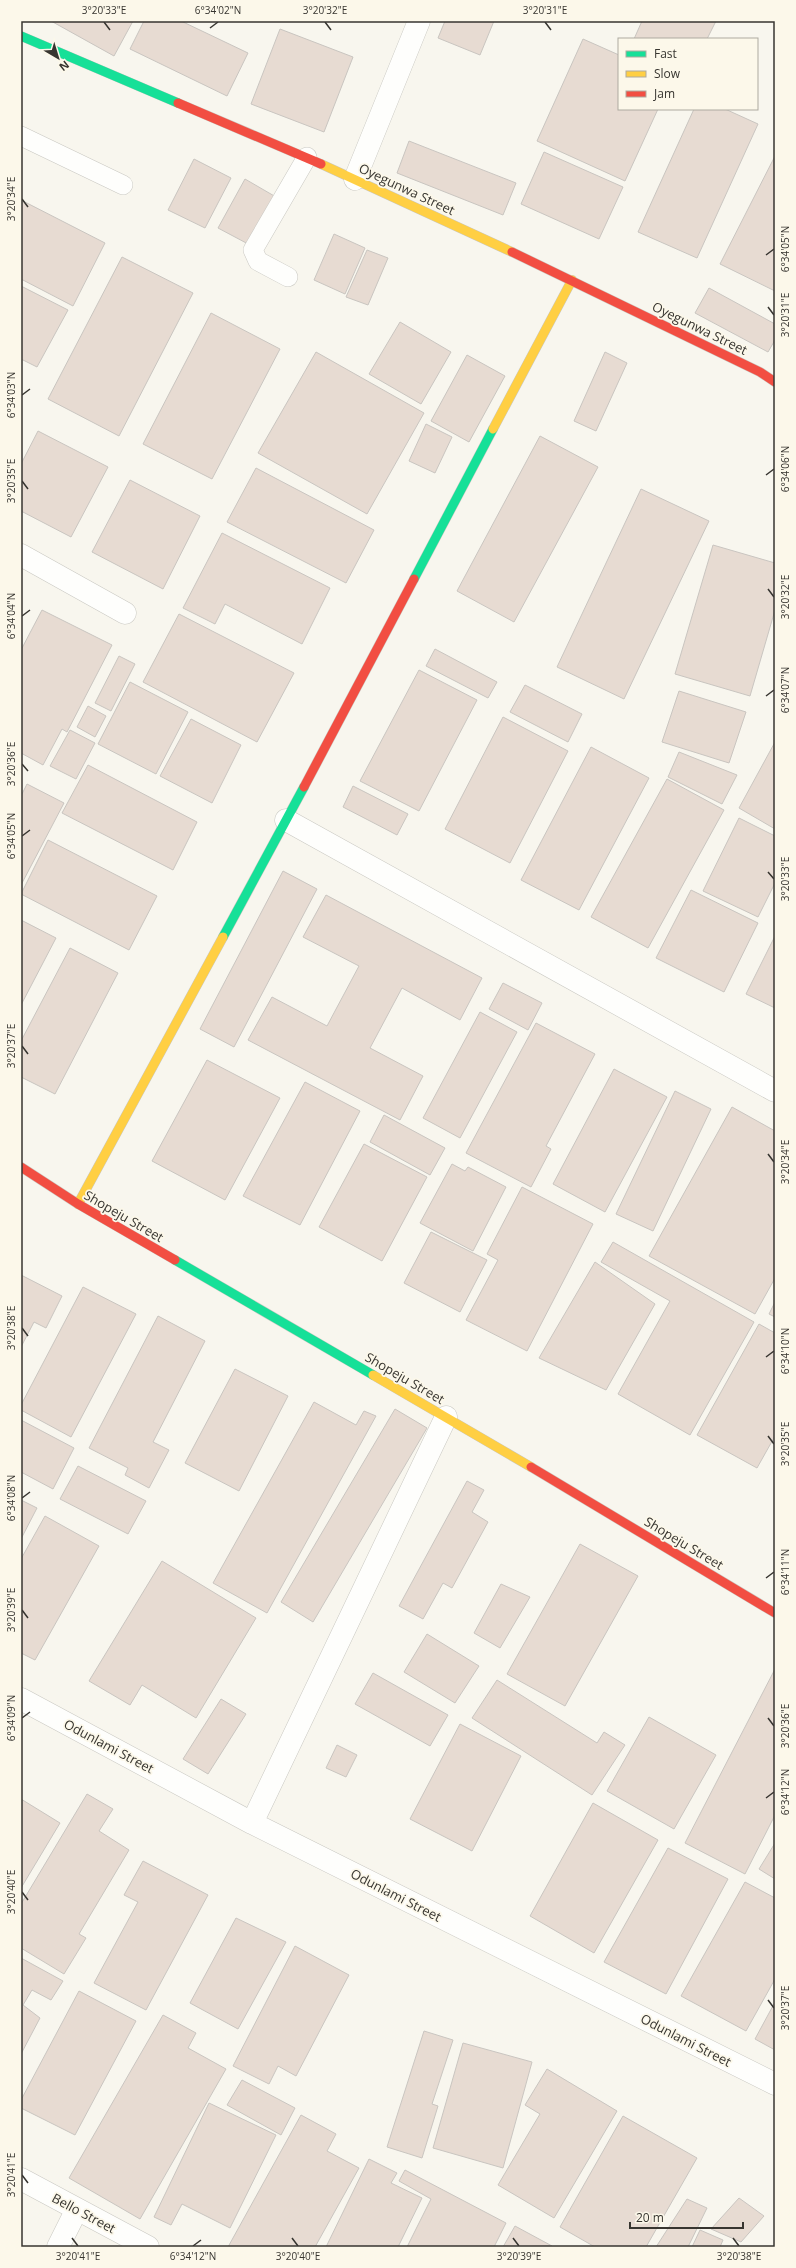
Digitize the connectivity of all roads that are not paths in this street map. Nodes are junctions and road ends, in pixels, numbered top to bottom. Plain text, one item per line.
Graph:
1 (419, 21) edge
2 (21, 36) edge
3 (21, 136) edge
4 (306, 157) junction
5 (355, 179) junction
6 (123, 185) dead end
7 (288, 277) dead end
8 (572, 280) junction
9 (775, 382) edge
10 (21, 555) edge
11 (125, 612) dead end
12 (286, 820) junction
13 (775, 1091) edge
14 (21, 1167) edge
15 (78, 1204) junction
16 (446, 1417) junction
17 (775, 1613) edge
18 (21, 1699) edge
19 (252, 1823) junction
20 (775, 2084) edge
21 (21, 2179) edge
22 (77, 2209) junction
23 (58, 2247) edge
24 (148, 2247) edge

1 - 5 street
2 - 4 street, Oyegunwa Street
3 - 6 lane
4 - 5 street, Oyegunwa Street
4 - 7 lane
5 - 8 street, Oyegunwa Street
8 - 9 street, Oyegunwa Street
8 - 12 street
10 - 11 street
12 - 13 street
12 - 15 street
14 - 15 street, Shopeju Street
15 - 16 street, Shopeju Street
16 - 17 street, Shopeju Street
16 - 19 street
18 - 19 street, Odunlami Street
19 - 20 street, Odunlami Street
21 - 22 street, Bello Street
22 - 23 street
22 - 24 street, Bello Street

